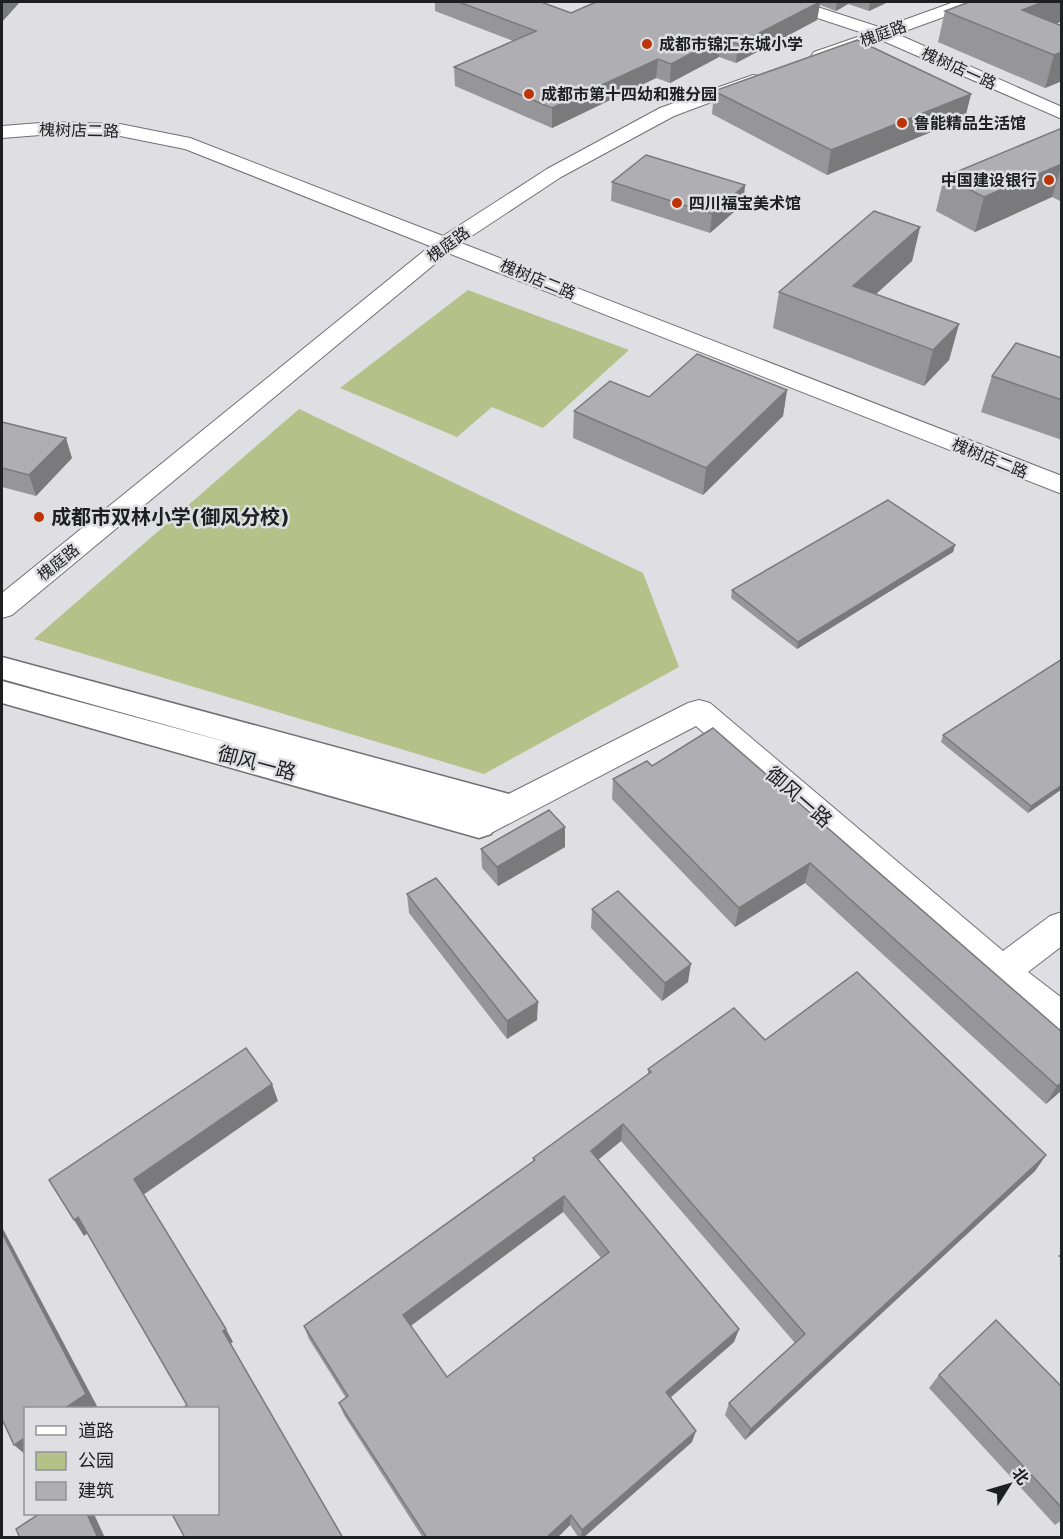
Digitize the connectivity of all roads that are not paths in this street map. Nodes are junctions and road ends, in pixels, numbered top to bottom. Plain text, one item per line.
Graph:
1 (787, 2) edge
2 (968, 2) edge
3 (881, 33) junction
4 (795, 65) edge
5 (774, 72) edge
6 (1062, 114) edge
7 (2, 132) edge
8 (447, 243) junction
9 (1062, 486) edge
10 (2, 608) edge
11 (2, 668) edge
12 (2, 692) edge
13 (509, 807) junction
14 (479, 824) joint
15 (1062, 926) edge
16 (1002, 972) junction
17 (1062, 1020) edge

1 - 3 street, 槐树店一路
2 - 3 street, 槐庭路
3 - 4 street, 槐庭路
3 - 6 street, 槐树店一路
5 - 8 street, 槐庭路
7 - 8 street, 槐树店二路
8 - 9 street, 槐树店二路
8 - 10 street, 槐庭路
11 - 13 main road, 御风一路
12 - 14 main road, 御风一路
13 - 14 street, 御风一路
13 - 16 street, 御风一路
15 - 16 street
16 - 17 street, 御风一路

